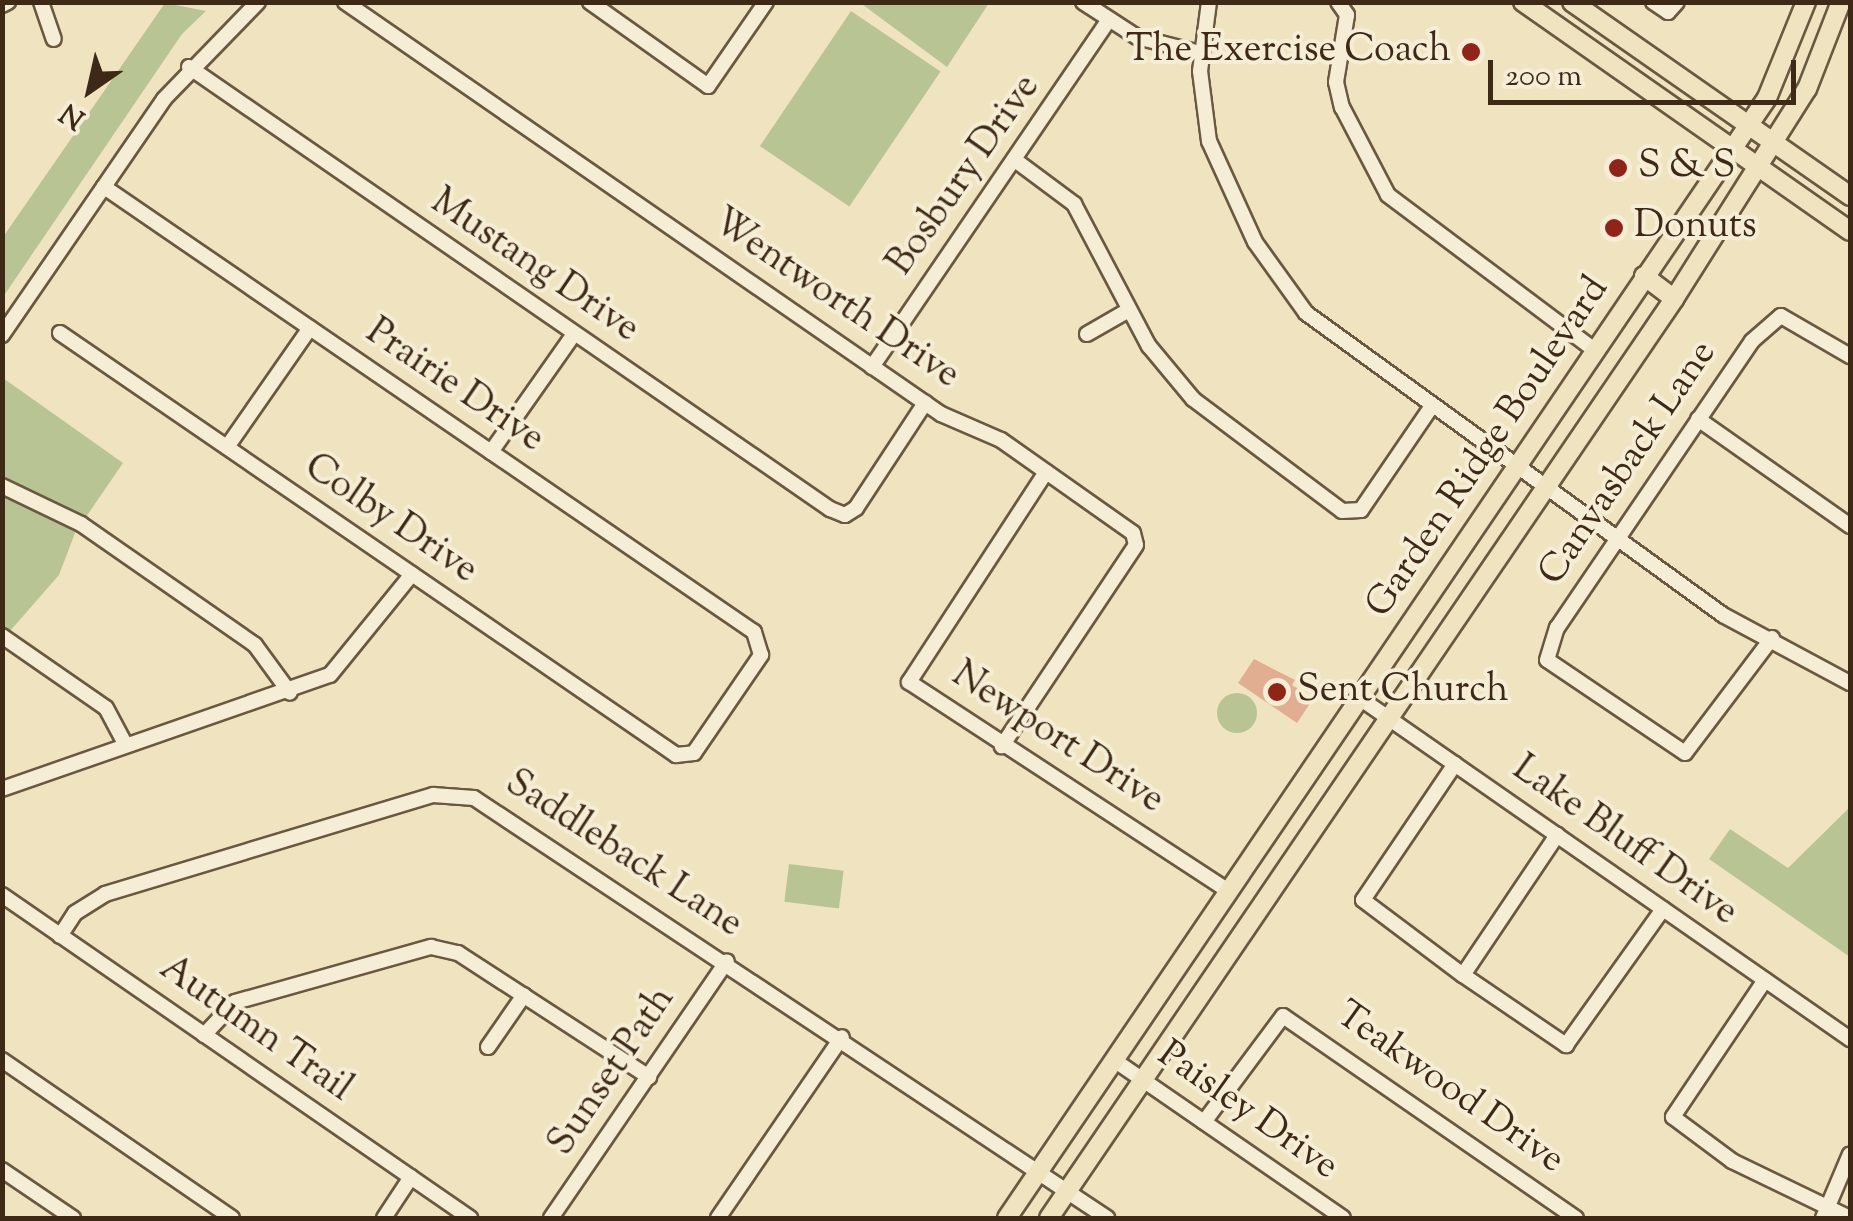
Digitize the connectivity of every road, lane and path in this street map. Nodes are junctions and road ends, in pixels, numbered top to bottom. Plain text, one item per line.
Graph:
1 (41, 2) edge
2 (258, 2) edge
3 (346, 2) edge
4 (590, 2) edge
5 (766, 2) edge
6 (1083, 2) edge
7 (1208, 2) edge
8 (1338, 2) edge
9 (1523, 2) edge
10 (1572, 2) edge
11 (1653, 2) edge
12 (1806, 2) edge
13 (1841, 2) edge
14 (1672, 8) edge
15 (1109, 20) junction
16 (54, 39) dead end
17 (1200, 52) junction
18 (189, 67) junction
19 (1748, 124) junction
20 (1774, 142) junction
21 (1732, 148) junction
22 (1015, 160) junction
23 (1758, 166) junction
24 (104, 187) junction
25 (1850, 196) edge
26 (1850, 232) edge
27 (1644, 276) junction
28 (1674, 299) junction
29 (1127, 312) junction
30 (310, 328) junction
31 (60, 333) dead end
32 (574, 334) junction
33 (1087, 334) dead end
34 (2, 335) edge
35 (1593, 349) junction
36 (1850, 356) edge
37 (872, 367) junction
38 (925, 403) junction
39 (1432, 406) junction
40 (1698, 419) junction
41 (226, 447) junction
42 (491, 452) junction
43 (1515, 467) junction
44 (1046, 472) junction
45 (2, 486) edge
46 (1544, 488) junction
47 (1850, 526) edge
48 (1617, 539) junction
49 (412, 574) junction
50 (2, 636) edge
51 (1772, 638) junction
52 (1850, 683) edge
53 (290, 693) junction
54 (1361, 698) junction
55 (1387, 718) junction
56 (125, 742) junction
57 (1002, 746) junction
58 (686, 758) joint
59 (1454, 764) junction
60 (2, 789) edge
61 (1557, 835) junction
62 (1228, 891) junction
63 (2, 896) edge
64 (1663, 909) junction
65 (60, 936) junction
66 (1187, 952) junction
67 (727, 961) junction
68 (1216, 972) junction
69 (1463, 975) junction
70 (1766, 980) junction
71 (524, 995) junction
72 (204, 1035) junction
73 (842, 1037) junction
74 (1850, 1039) edge
75 (488, 1047) dead end
76 (2, 1060) edge
77 (1114, 1060) junction
78 (649, 1077) junction
79 (1143, 1080) junction
80 (1204, 1122) junction
81 (1850, 1154) edge
82 (2, 1170) edge
83 (1040, 1170) junction
84 (410, 1176) junction
85 (1068, 1190) junction
86 (1825, 1214) edge
87 (73, 1218) edge
88 (232, 1218) edge
89 (384, 1218) edge
90 (470, 1218) edge
91 (552, 1218) edge
92 (718, 1218) edge
93 (1008, 1218) edge
94 (1049, 1218) edge
95 (1106, 1218) edge
96 (1342, 1218) edge
97 (1576, 1218) edge
98 (1850, 1218) edge

1 - 16 street
2 - 18 street
3 - 37 street, Wentworth Drive
4 - 5 street
6 - 15 street
7 - 17 street
8 - 35 street
9 - 21 main road
10 - 19 main road
11 - 14 street
12 - 19 main road, Garden Ridge Boulevard
13 - 20 main road, Garden Ridge Boulevard
15 - 17 street
15 - 22 street, Bosbury Drive
17 - 39 street
18 - 24 street
18 - 32 street, Mustang Drive
19 - 20 main road
19 - 21 main road, Garden Ridge Boulevard
20 - 23 main road, Garden Ridge Boulevard
20 - 25 main road
21 - 23 main road
21 - 27 main road, Garden Ridge Boulevard
22 - 29 street
22 - 37 street, Bosbury Drive
23 - 26 main road
23 - 28 main road, Garden Ridge Boulevard
24 - 30 street, Prairie Drive
24 - 34 street
27 - 28 main road
27 - 35 main road, Garden Ridge Boulevard
28 - 46 main road, Garden Ridge Boulevard
29 - 33 street
29 - 39 street
30 - 41 street
30 - 42 street, Prairie Drive
31 - 41 street, Colby Drive
32 - 38 street, Mustang Drive
32 - 42 street
35 - 43 main road, Garden Ridge Boulevard
36 - 40 street, Canvasback Lane
37 - 38 street, Wentworth Drive
38 - 44 street, Wentworth Drive
39 - 43 street
40 - 47 street
40 - 48 street, Canvasback Lane
41 - 49 street, Colby Drive
42 - 58 street, Prairie Drive
43 - 46 street
43 - 54 main road, Garden Ridge Boulevard
44 - 57 street, Wentworth Drive
44 - 57 street, Newport Drive
45 - 53 street
46 - 48 street
46 - 55 main road, Garden Ridge Boulevard
48 - 51 street
48 - 51 street, Canvasback Lane
49 - 53 street
49 - 58 street, Colby Drive
50 - 56 street
51 - 52 street
53 - 56 street
54 - 55 street, Lake Bluff Drive
54 - 62 main road, Garden Ridge Boulevard
55 - 59 street, Lake Bluff Drive
55 - 68 main road, Garden Ridge Boulevard
56 - 60 street
57 - 62 street, Newport Drive
59 - 61 street, Lake Bluff Drive
59 - 69 street
61 - 64 street, Lake Bluff Drive
61 - 69 street
62 - 66 main road, Garden Ridge Boulevard
63 - 65 street, Autumn Trail
64 - 69 street
64 - 70 street, Lake Bluff Drive
65 - 67 street, Saddleback Lane
65 - 72 street, Autumn Trail
66 - 68 main road
66 - 77 main road, Garden Ridge Boulevard
67 - 73 street, Saddleback Lane
67 - 78 street, Sunset Path
68 - 79 main road, Garden Ridge Boulevard
70 - 74 street, Lake Bluff Drive
70 - 86 street
71 - 72 street
71 - 75 street
71 - 78 street
72 - 84 street, Autumn Trail
73 - 83 street, Saddleback Lane
73 - 92 street
76 - 88 street
77 - 79 street, Paisley Drive
77 - 83 main road, Garden Ridge Boulevard
78 - 91 street, Sunset Path
79 - 80 street, Paisley Drive
79 - 85 main road, Garden Ridge Boulevard
80 - 96 street, Paisley Drive
80 - 97 street, Teakwood Drive
81 - 86 street
82 - 87 street
83 - 85 street, Saddleback Lane
83 - 93 main road, Garden Ridge Boulevard
84 - 89 street
84 - 90 street, Autumn Trail
85 - 94 main road, Garden Ridge Boulevard
85 - 95 street, Saddleback Lane
86 - 98 street

